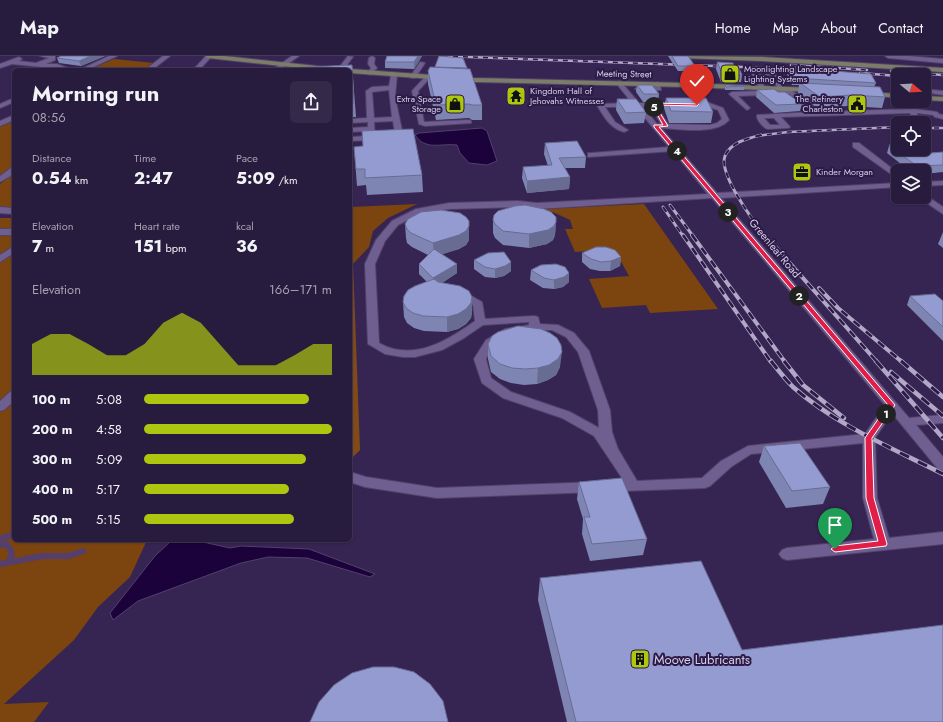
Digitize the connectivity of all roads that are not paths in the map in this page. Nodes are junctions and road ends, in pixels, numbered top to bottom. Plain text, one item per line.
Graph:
1 (27, 56) edge
2 (43, 56) edge
3 (114, 56) edge
4 (167, 56) edge
5 (208, 56) edge
6 (296, 56) edge
7 (681, 56) edge
8 (888, 56) edge
9 (350, 57) dead end
10 (760, 57) edge
11 (372, 58) dead end
12 (943, 61) edge
13 (12, 62) junction
14 (422, 63) dead end
15 (39, 64) junction
16 (284, 64) junction
17 (0, 66) edge
18 (64, 68) edge
19 (87, 68) edge
20 (151, 68) edge
21 (198, 68) edge
22 (277, 68) edge
23 (319, 68) edge
24 (342, 68) edge
25 (943, 70) edge
26 (352, 72) edge
27 (370, 73) junction
28 (394, 76) junction
29 (412, 77) junction
30 (427, 78) junction
31 (622, 86) junction
32 (392, 88) junction
33 (762, 88) junction
34 (659, 89) joint
35 (786, 90) junction
36 (824, 91) edge
37 (931, 91) edge
38 (943, 92) edge
39 (860, 93) edge
40 (891, 95) edge
41 (931, 98) edge
42 (943, 100) edge
43 (12, 101) edge
44 (637, 104) junction
45 (652, 104) junction
46 (0, 106) edge
47 (747, 108) dead end
48 (912, 108) edge
49 (943, 109) edge
50 (913, 111) junction
51 (935, 113) junction
52 (12, 115) edge
53 (820, 115) junction
54 (776, 116) dead end
55 (915, 116) edge
56 (943, 117) edge
57 (396, 119) junction
58 (371, 120) junction
59 (352, 121) edge
60 (469, 122) dead end
61 (0, 124) edge
62 (661, 126) junction
63 (372, 129) junction
64 (352, 130) edge
65 (624, 130) dead end
66 (372, 138) junction
67 (352, 139) edge
68 (856, 145) dead end
69 (675, 149) junction
70 (591, 155) dead end
71 (12, 171) edge
72 (891, 172) edge
73 (0, 180) edge
74 (943, 183) edge
75 (931, 184) edge
76 (891, 186) edge
77 (714, 196) junction
78 (931, 202) edge
79 (0, 210) edge
80 (12, 211) edge
81 (943, 211) edge
82 (0, 232) edge
83 (12, 232) edge
84 (12, 250) edge
85 (0, 259) edge
86 (443, 292) edge
87 (480, 322) junction
88 (536, 327) junction
89 (12, 397) edge
90 (891, 405) junction
91 (0, 407) edge
92 (943, 420) edge
93 (906, 422) junction
94 (869, 438) junction
95 (612, 449) junction
96 (943, 466) edge
97 (352, 479) edge
98 (632, 485) junction
99 (943, 538) edge
100 (883, 544) junction
101 (787, 554) dead end

1 - 13 street
2 - 15 street
3 - 19 street
4 - 20 street
5 - 16 main road
5 - 21 street
6 - 16 street
7 - 10 main road
8 - 12 street
9 - 24 street
10 - 25 main road
11 - 27 street
13 - 15 street
13 - 17 street
14 - 29 street
15 - 18 street
16 - 22 street
16 - 23 main road
26 - 27 main road, Meeting Street
27 - 28 main road, Meeting Street
28 - 29 main road, Meeting Street
28 - 32 street
29 - 30 main road, Meeting Street
30 - 31 main road, Meeting Street
30 - 60 street
31 - 34 street
31 - 44 street, Greenleaf Road
32 - 57 street
32 - 58 street
33 - 34 main road, Meeting Street
33 - 35 main road, Meeting Street
33 - 35 street
35 - 36 main road, Meeting Street
35 - 47 street
35 - 53 street
37 - 38 street
39 - 40 main road
41 - 42 main road
43 - 46 street
44 - 45 street
44 - 62 street, Greenleaf Road
44 - 65 street
45 - 62 street
45 - 62 street
48 - 50 street
49 - 51 street
50 - 51 street
50 - 53 street
50 - 55 street
51 - 56 street
52 - 61 street
53 - 54 street
57 - 58 street
57 - 66 street
58 - 59 street
58 - 63 street
62 - 69 street, Greenleaf Road
63 - 64 street
63 - 66 street
66 - 67 street
68 - 72 street
69 - 70 street
69 - 77 street, Greenleaf Road
71 - 73 street
74 - 75 street
76 - 77 street
77 - 87 street
77 - 90 street, Greenleaf Road
78 - 81 street
79 - 80 street
82 - 83 street
84 - 85 street
86 - 87 street
87 - 88 street
88 - 95 street
88 - 95 street
89 - 91 street
90 - 93 street, Greenleaf Road
90 - 94 street
92 - 93 street
93 - 96 street, Greenleaf Road
94 - 98 street
94 - 100 street
95 - 98 street
97 - 98 street
99 - 100 street
100 - 101 street

